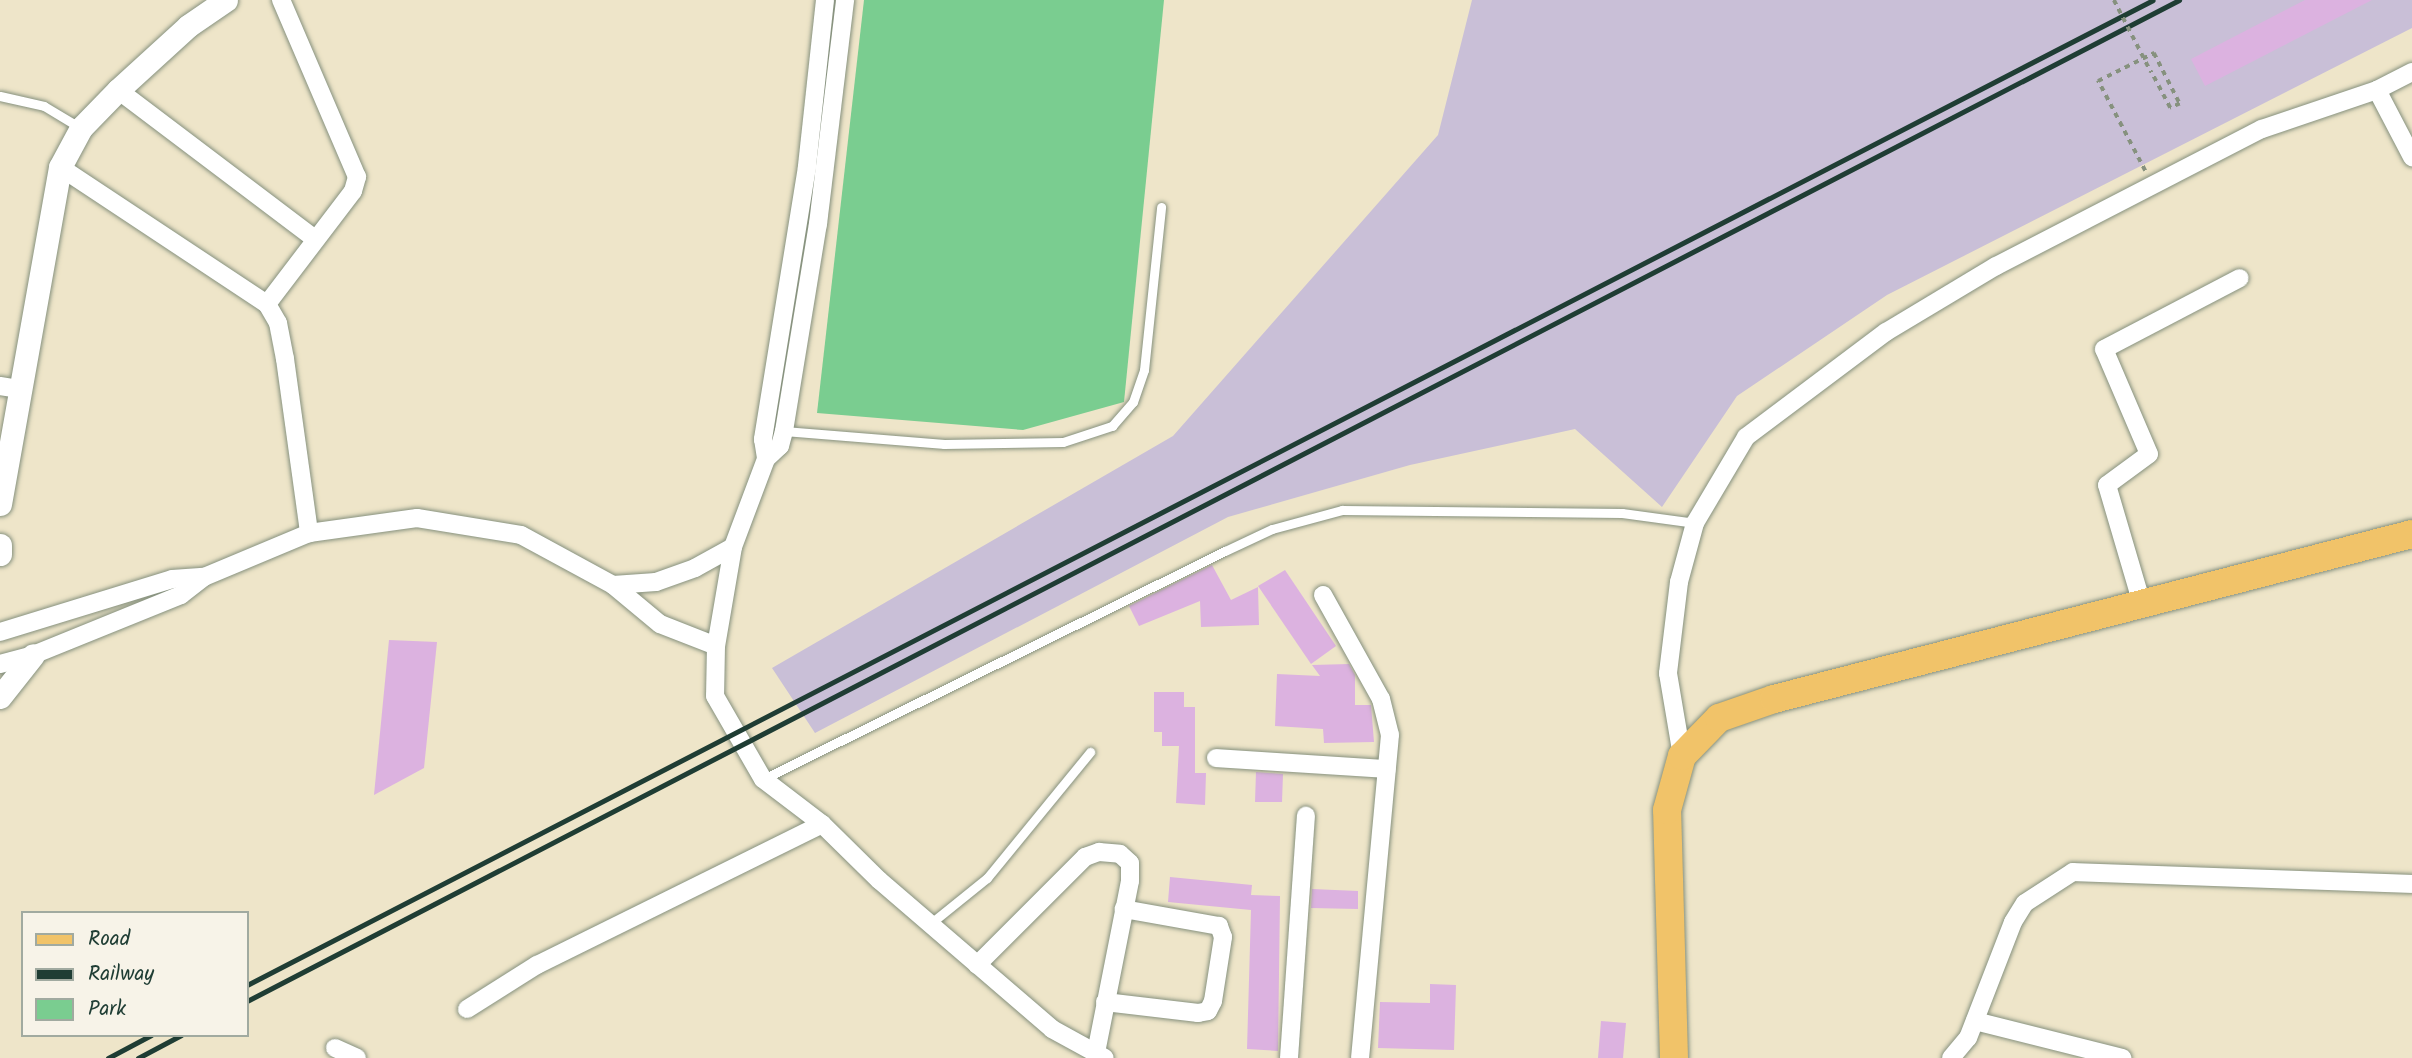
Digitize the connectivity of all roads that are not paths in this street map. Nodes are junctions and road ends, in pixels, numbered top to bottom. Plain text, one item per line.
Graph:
1 (226, 0) edge
2 (281, 0) edge
3 (825, 0) edge
4 (845, 0) edge
5 (2412, 72) edge
6 (118, 90) junction
7 (2377, 90) junction
8 (0, 96) edge
9 (81, 128) junction
10 (2412, 157) edge
11 (61, 167) junction
12 (1161, 207) dead end
13 (314, 237) junction
14 (2240, 278) dead end
15 (267, 304) junction
16 (10, 388) edge
17 (784, 431) junction
18 (766, 459) junction
19 (0, 504) edge
20 (1695, 523) junction
21 (309, 533) junction
22 (2412, 534) edge
23 (0, 545) edge
24 (733, 547) junction
25 (0, 554) edge
26 (204, 576) junction
27 (613, 585) junction
28 (1323, 595) dead end
29 (2142, 604) junction
30 (0, 632) edge
31 (716, 646) junction
32 (33, 655) junction
33 (0, 664) edge
34 (0, 697) edge
35 (1090, 752) dead end
36 (1682, 756) junction
37 (1216, 758) dead end
38 (1387, 769) junction
39 (763, 779) junction
40 (1306, 816) dead end
41 (822, 824) junction
42 (2412, 884) edge
43 (1124, 909) junction
44 (930, 924) junction
45 (977, 965) junction
46 (1105, 1002) junction
47 (467, 1009) dead end
48 (1975, 1021) junction
49 (335, 1048) dead end
50 (1099, 1056) edge
51 (357, 1058) edge
52 (1289, 1058) edge
53 (1360, 1058) edge
54 (1674, 1058) edge
55 (1951, 1058) edge
56 (2122, 1058) edge

1 - 6 street
2 - 13 street
3 - 18 street
4 - 17 street
5 - 7 street
6 - 9 street
6 - 13 street
7 - 10 street
7 - 20 street
8 - 9 lane
9 - 11 street
11 - 15 street
11 - 16 street
12 - 17 lane
13 - 15 street
14 - 29 street
15 - 21 street
16 - 19 street
17 - 18 street
18 - 24 street
20 - 36 street
20 - 39 lane
21 - 26 street
21 - 27 street
22 - 29 main road
23 - 25 street
24 - 27 street
24 - 31 street
26 - 30 street
26 - 32 street
27 - 31 street
28 - 38 street
29 - 36 main road
31 - 39 street
32 - 33 street
32 - 34 street
35 - 44 lane
36 - 54 main road
37 - 38 street
38 - 53 street
39 - 41 street
40 - 52 street
41 - 44 street
41 - 47 street
42 - 48 street
43 - 45 street
43 - 46 street
43 - 46 street
44 - 45 street
45 - 50 street
46 - 50 street
48 - 55 street
48 - 56 street
49 - 51 street

